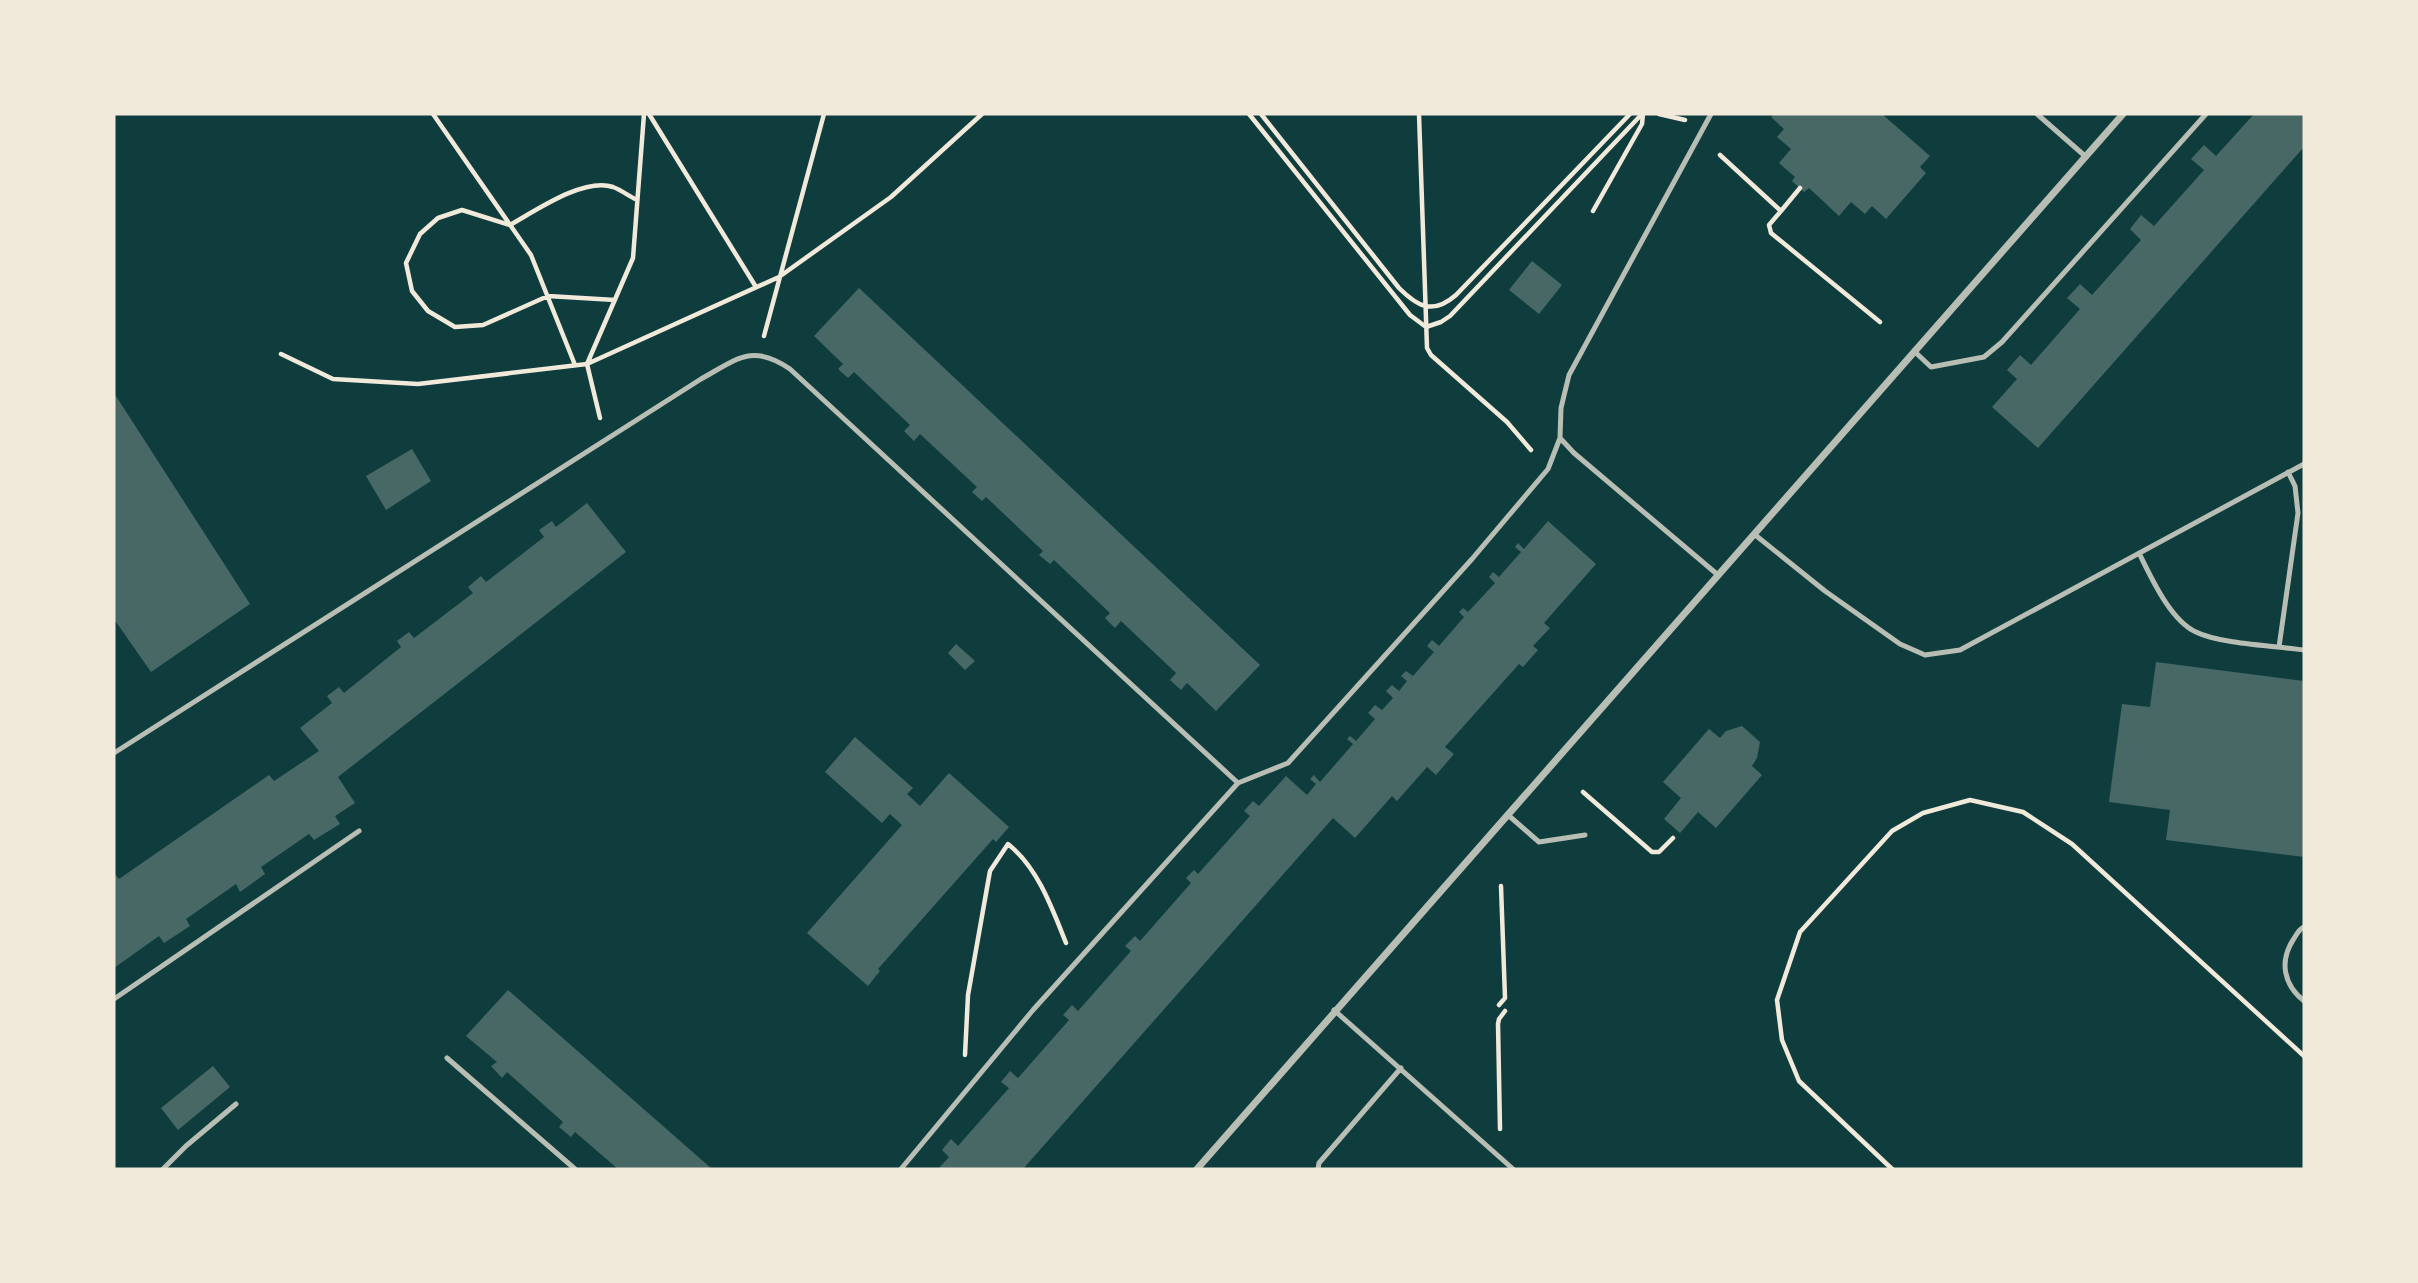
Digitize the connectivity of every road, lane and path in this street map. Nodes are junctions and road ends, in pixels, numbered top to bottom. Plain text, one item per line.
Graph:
1 (433, 114) edge
2 (647, 114) edge
3 (824, 114) edge
4 (982, 114) edge
5 (1249, 114) edge
6 (1261, 114) edge
7 (1419, 114) edge
8 (1630, 114) edge
9 (1642, 114) edge
10 (1712, 114) edge
11 (2037, 114) edge
12 (2123, 114) edge
13 (2206, 114) edge
14 (1720, 155) dead end
15 (2085, 156) junction
16 (1800, 188) dead end
17 (637, 200) junction
18 (1593, 211) dead end
19 (1781, 211) junction
20 (510, 225) junction
21 (779, 277) junction
22 (756, 287) junction
23 (548, 296) junction
24 (615, 300) junction
25 (1425, 306) junction
26 (1880, 322) dead end
27 (1426, 327) junction
28 (1913, 351) junction
29 (281, 354) dead end
30 (759, 354) junction
31 (587, 364) junction
32 (575, 365) junction
33 (1560, 438) junction
34 (606, 439) junction
35 (2304, 464) edge
36 (1548, 470) junction
37 (2288, 472) junction
38 (1754, 534) junction
39 (2139, 553) junction
40 (1718, 575) junction
41 (2279, 647) junction
42 (2304, 650) edge
43 (114, 753) edge
44 (1238, 783) junction
45 (1583, 792) dead end
46 (1508, 815) junction
47 (359, 831) dead end
48 (1585, 835) dead end
49 (1673, 838) dead end
50 (1501, 886) dead end
51 (2304, 927) edge
52 (1075, 963) junction
53 (114, 999) edge
54 (2304, 1001) edge
55 (1499, 1005) dead end
56 (1334, 1010) junction
57 (1506, 1012) dead end
58 (2304, 1056) edge
59 (447, 1058) dead end
60 (1401, 1068) junction
61 (963, 1094) junction
62 (236, 1104) dead end
63 (1490, 1147) junction
64 (1505, 1163) junction
65 (163, 1169) edge
66 (575, 1169) edge
67 (901, 1169) edge
68 (1197, 1169) edge
69 (1318, 1169) edge
70 (1499, 1169) edge
71 (1513, 1169) edge
72 (1892, 1169) edge

1 - 20 path
2 - 17 path
2 - 22 path
3 - 21 path
4 - 21 path
5 - 27 path
6 - 25 path
7 - 25 path
8 - 25 path
9 - 18 path
9 - 27 path
10 - 33 lane
11 - 15 lane
12 - 15 street
13 - 28 lane
14 - 19 path
15 - 28 street
16 - 19 path
17 - 20 path
17 - 24 path
19 - 26 path
20 - 23 path
20 - 23 path
21 - 22 path
21 - 30 path
22 - 31 path
23 - 24 path
23 - 32 path
24 - 31 path
25 - 27 path
27 - 36 path
28 - 38 street
29 - 32 path
30 - 34 lane
30 - 44 lane
31 - 32 path
31 - 34 path
33 - 36 lane
33 - 40 lane
34 - 43 lane
35 - 37 lane
36 - 44 lane
37 - 39 lane
37 - 41 lane
38 - 39 lane
38 - 40 street
39 - 41 lane
40 - 46 street
41 - 42 lane
44 - 52 lane
45 - 49 path
46 - 48 lane
46 - 56 street
47 - 53 lane
50 - 55 path
51 - 54 lane
52 - 61 lane
52 - 61 path
56 - 60 lane
56 - 68 street
57 - 63 path
58 - 72 path
59 - 66 lane
60 - 63 lane
60 - 69 lane
61 - 67 lane
62 - 65 lane
63 - 64 lane
64 - 70 lane
64 - 71 lane

